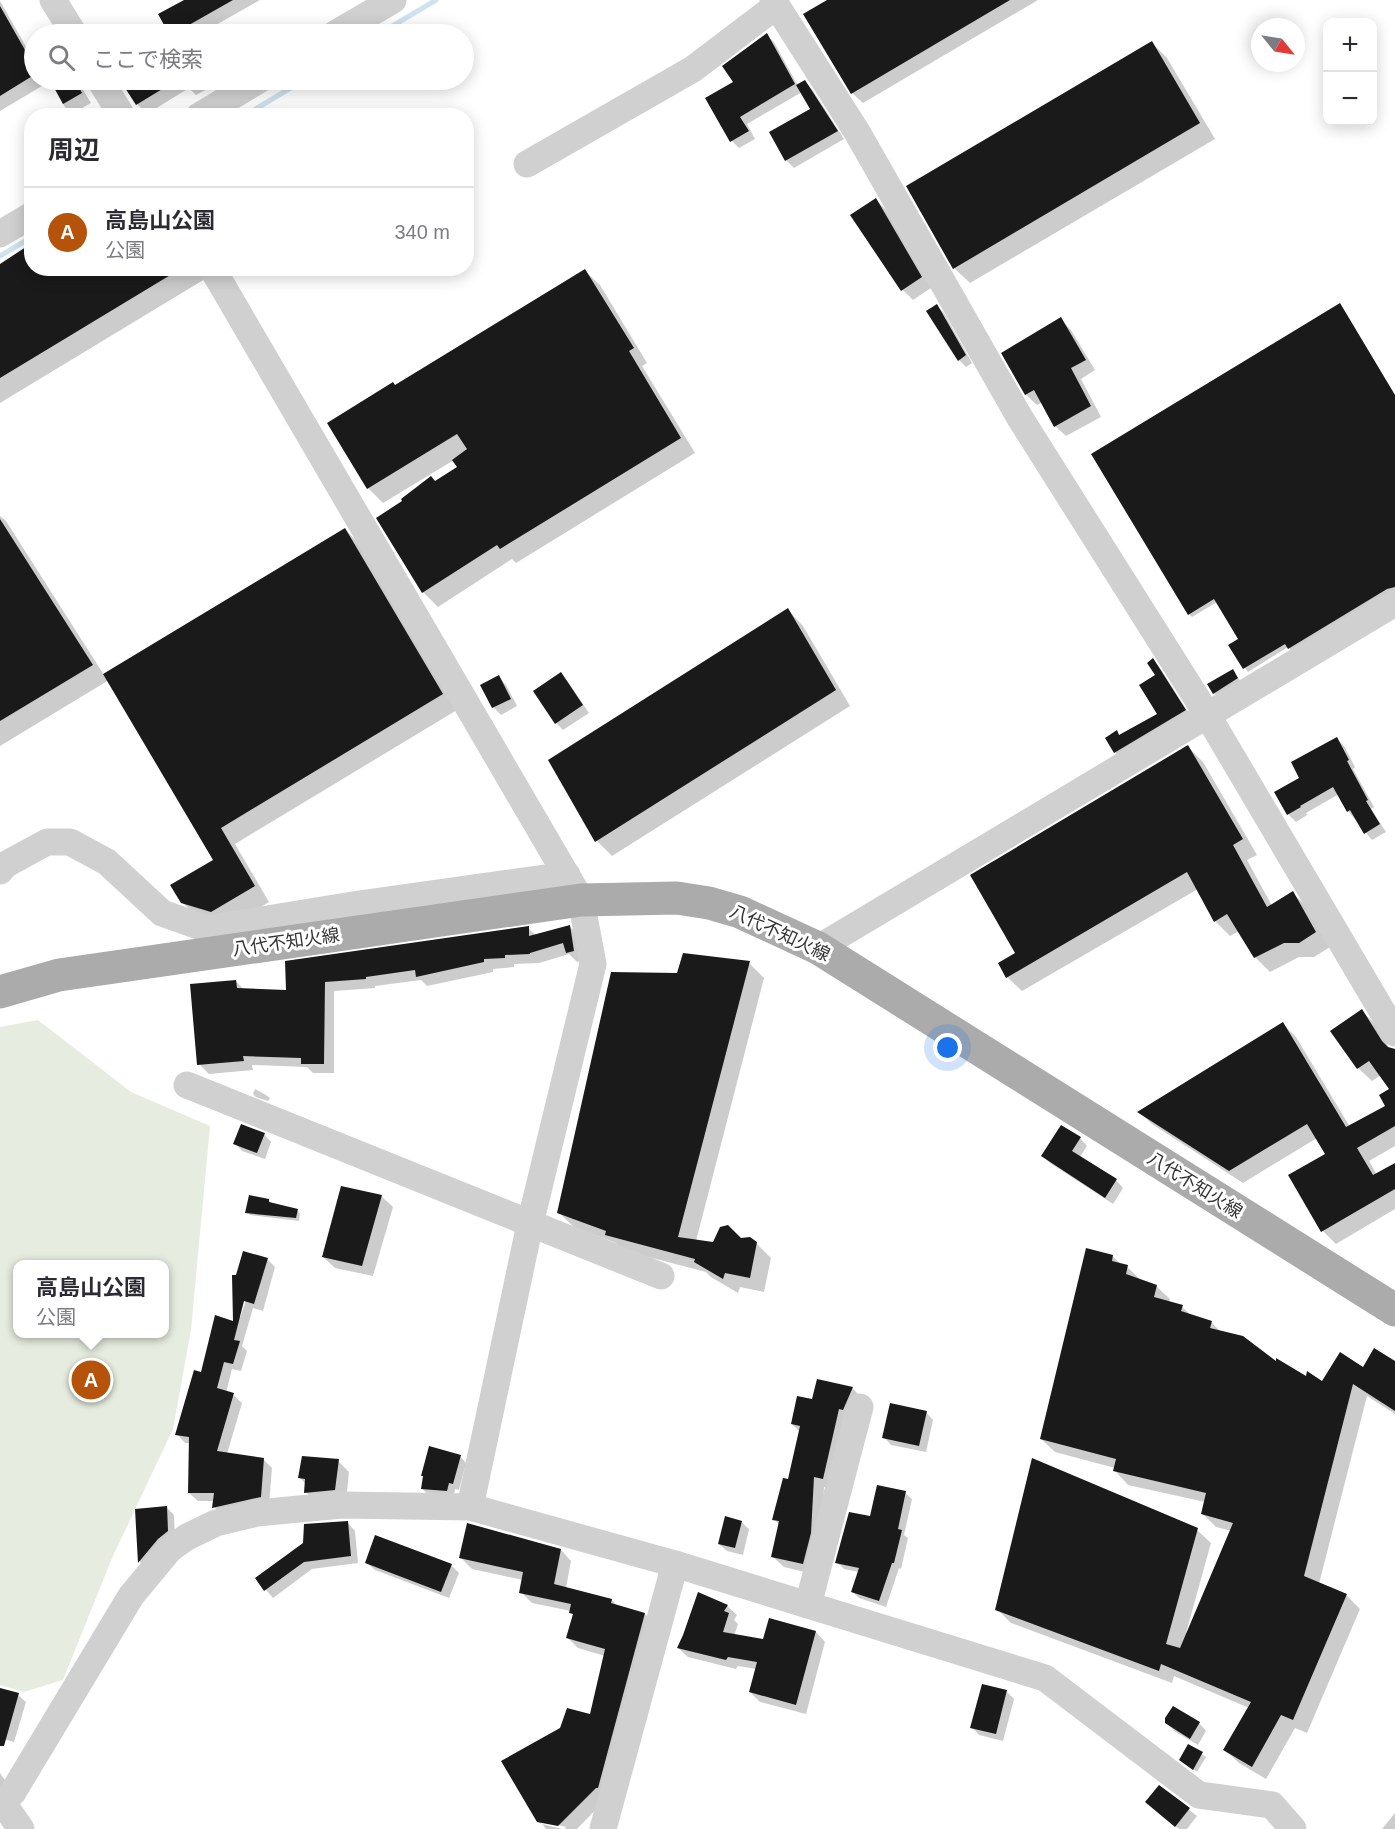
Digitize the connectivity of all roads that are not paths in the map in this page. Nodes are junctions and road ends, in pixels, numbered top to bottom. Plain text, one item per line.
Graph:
1 (53, 0) edge
2 (393, 0) edge
3 (774, 3) edge
4 (68, 24) edge
5 (352, 24) edge
6 (106, 90) edge
7 (242, 90) edge
8 (117, 108) edge
9 (212, 108) edge
10 (527, 164) dead end
11 (24, 220) edge
12 (0, 234) edge
13 (217, 276) edge
14 (1395, 603) edge
15 (1208, 716) junction
16 (0, 871) edge
17 (574, 887) junction
18 (818, 948) junction
19 (0, 992) edge
20 (1395, 1033) edge
21 (187, 1085) dead end
22 (530, 1224) junction
23 (661, 1276) dead end
24 (1395, 1311) edge
25 (860, 1407) dead end
26 (470, 1508) junction
27 (675, 1564) junction
28 (808, 1605) junction
29 (2, 1804) edge
30 (21, 1829) edge
31 (603, 1829) edge
32 (1293, 1829) edge

1 - 4 street
2 - 5 street
3 - 10 street
3 - 15 street
6 - 8 street
7 - 9 street
11 - 12 street
13 - 17 street
14 - 15 street
15 - 18 street
15 - 20 street
16 - 17 street
17 - 18 main road, 八代不知火線
17 - 19 main road, 八代不知火線
17 - 22 street
18 - 24 main road, 八代不知火線
21 - 22 street
22 - 23 street
22 - 26 street
25 - 28 street
26 - 27 street
26 - 29 street
27 - 28 street
27 - 31 street
28 - 32 street
29 - 30 street

